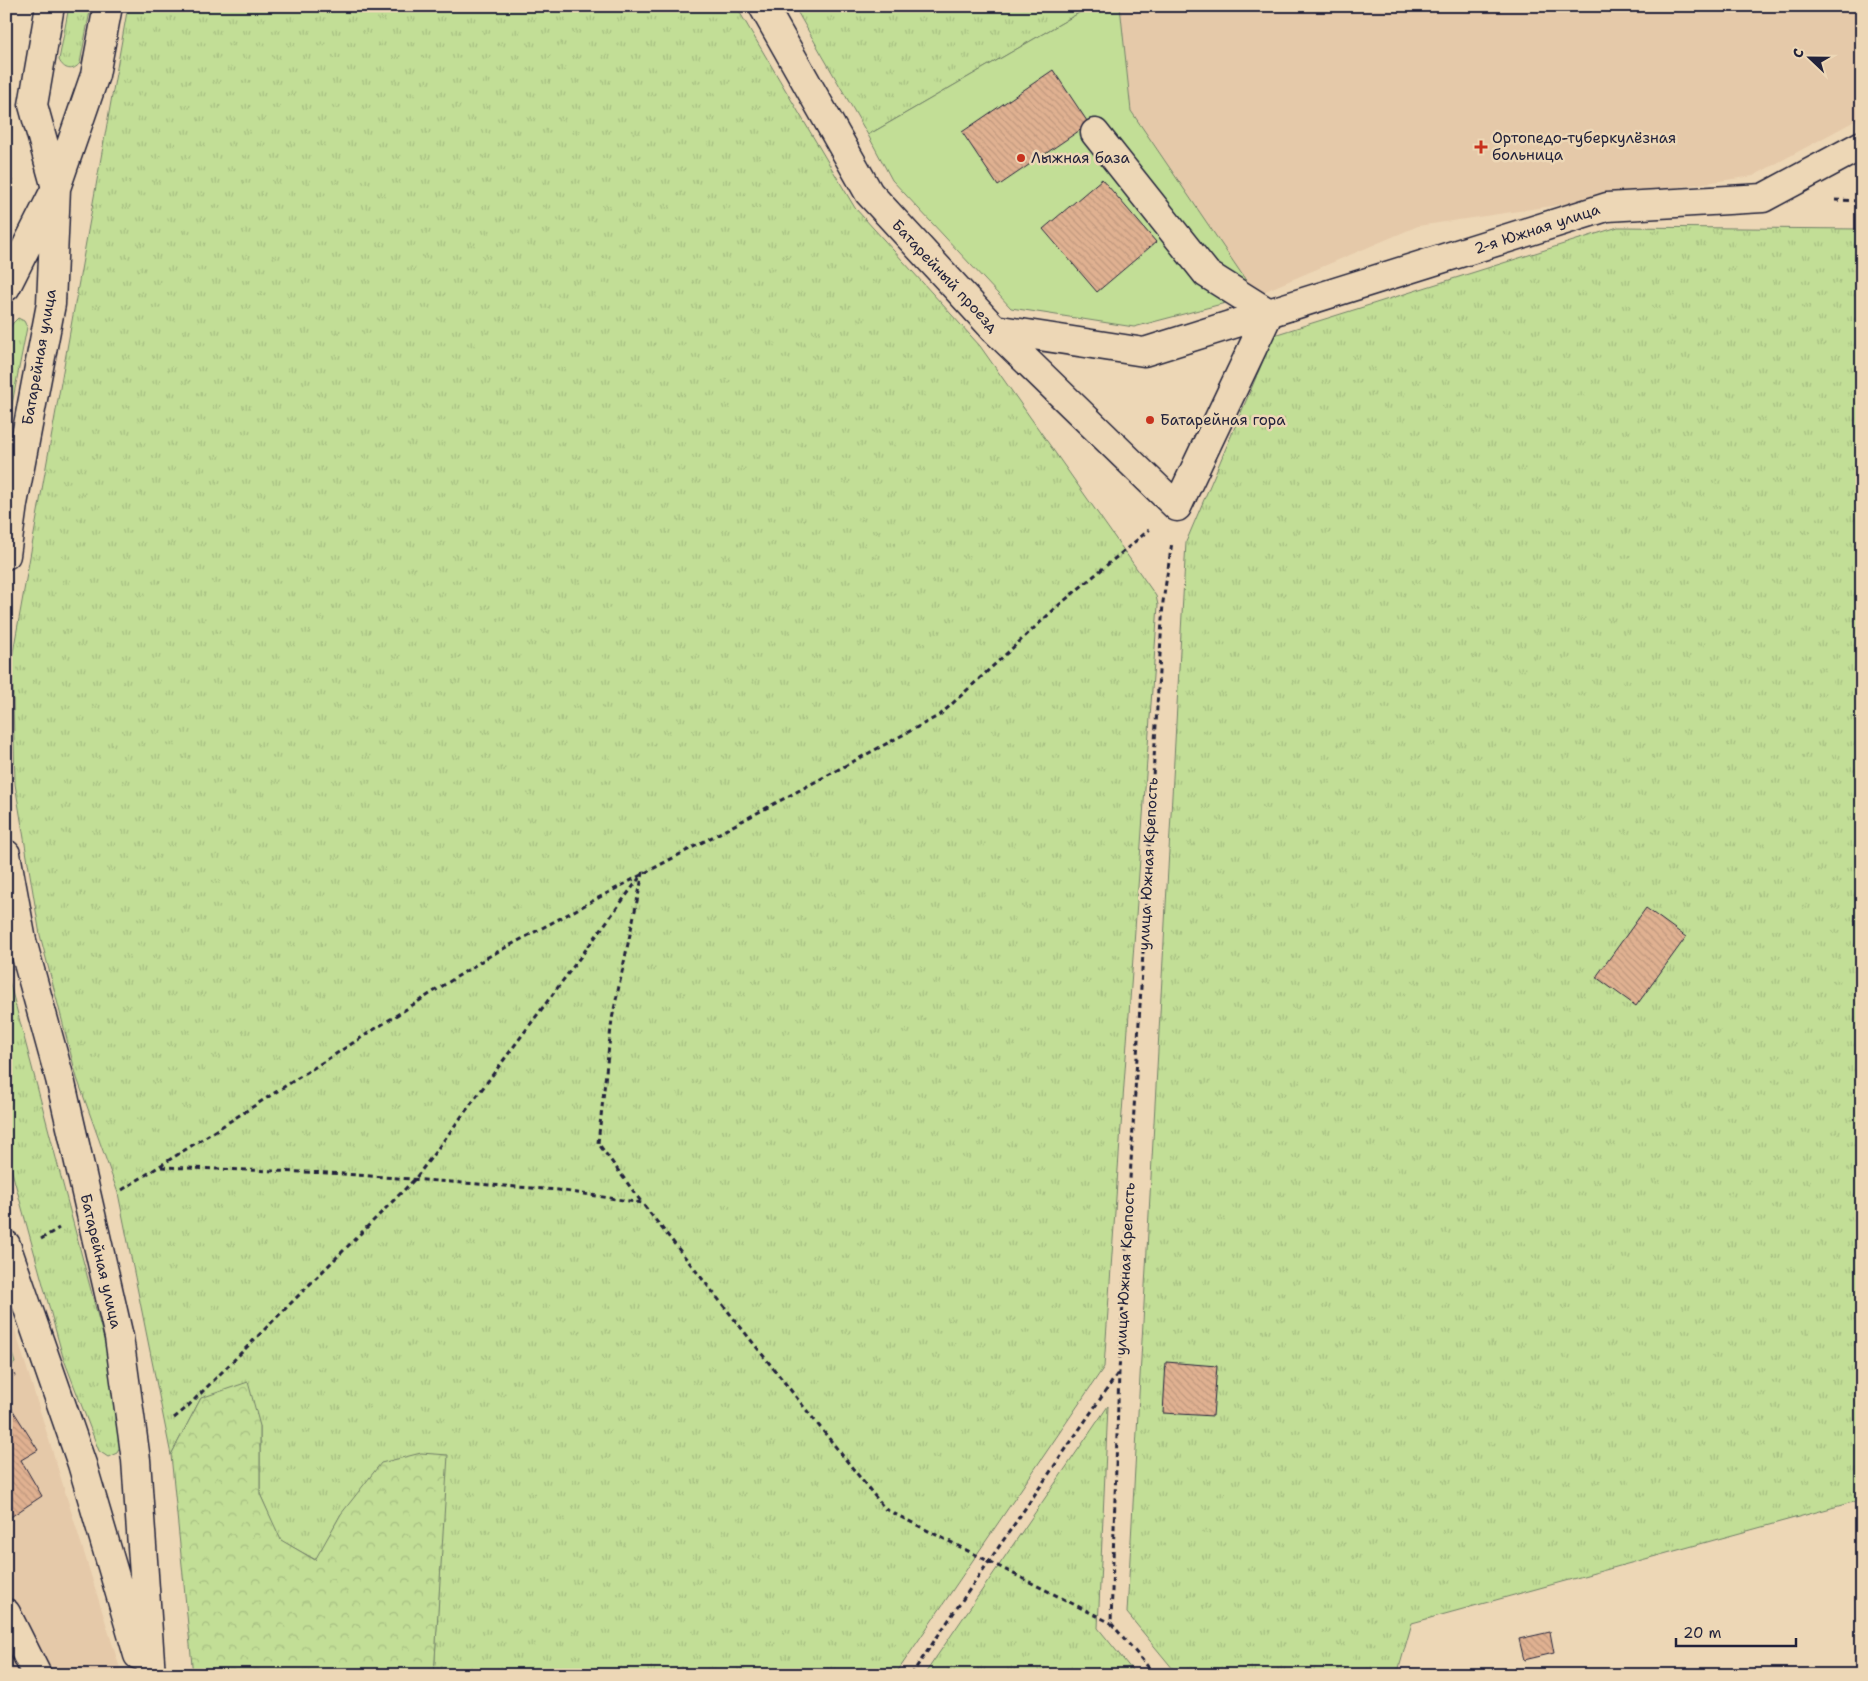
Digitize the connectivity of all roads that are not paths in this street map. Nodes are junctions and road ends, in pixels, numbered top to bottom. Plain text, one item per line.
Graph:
1 (50, 6) edge
2 (108, 6) edge
3 (763, 6) edge
4 (1095, 133) dead end
5 (1862, 145) edge
6 (56, 188) junction
7 (6, 287) edge
8 (1269, 313) junction
9 (994, 329) junction
10 (6, 555) edge
11 (6, 854) edge
12 (7, 1252) edge
13 (6, 1613) edge
14 (37, 1675) edge
15 (144, 1675) edge
16 (151, 1675) edge

1 - 6 street, Батарейная улица
2 - 6 street, Батарейная улица
3 - 9 street, Батарейный проезд
4 - 8 street
5 - 8 street, 2-я Южная улица
6 - 7 street, Батарейная улица
6 - 10 street, Батарейная улица
8 - 9 street, 2-я Южная улица
8 - 9 street, Батарейный проезд
11 - 16 street, Батарейная улица
12 - 15 street
13 - 14 street

